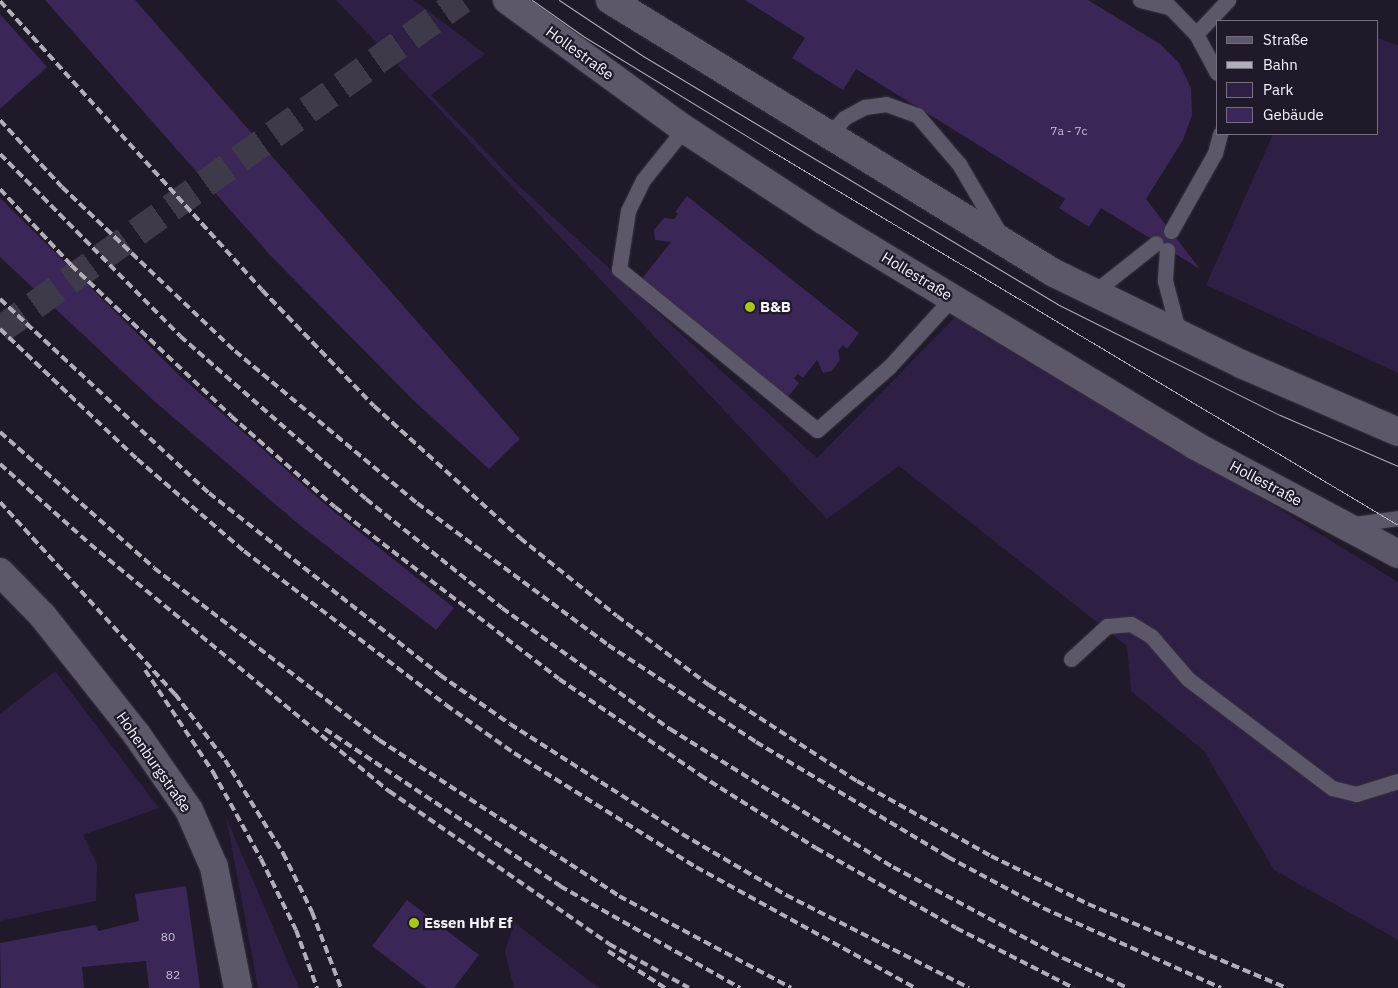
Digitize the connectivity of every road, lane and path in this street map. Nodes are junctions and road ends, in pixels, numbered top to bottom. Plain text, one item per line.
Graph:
1 (507, 0) edge
2 (610, 0) edge
3 (1140, 0) edge
4 (1228, 0) edge
5 (1166, 3) edge
6 (1196, 34) junction
7 (1216, 71) edge
8 (684, 130) junction
9 (1220, 135) edge
10 (828, 136) junction
11 (1171, 231) dead end
12 (1008, 246) junction
13 (1093, 293) junction
14 (953, 297) junction
15 (1179, 334) junction
16 (1398, 432) edge
17 (1398, 518) edge
18 (1345, 525) junction
19 (1398, 554) edge
20 (0, 572) edge
21 (1070, 659) dead end
22 (1398, 781) edge
23 (238, 988) edge

1 - 8 main road, Hollestraße
2 - 10 main road
3 - 5 lane
4 - 6 lane
5 - 6 lane
6 - 7 lane
8 - 14 main road, Hollestraße
8 - 14 lane
9 - 11 lane
10 - 12 main road
10 - 12 lane
12 - 13 main road
13 - 15 main road
13 - 15 lane
14 - 18 main road, Hollestraße
15 - 16 main road
17 - 18 lane
18 - 19 main road, Hollestraße
20 - 23 main road, Hohenburgstraße
21 - 22 lane

